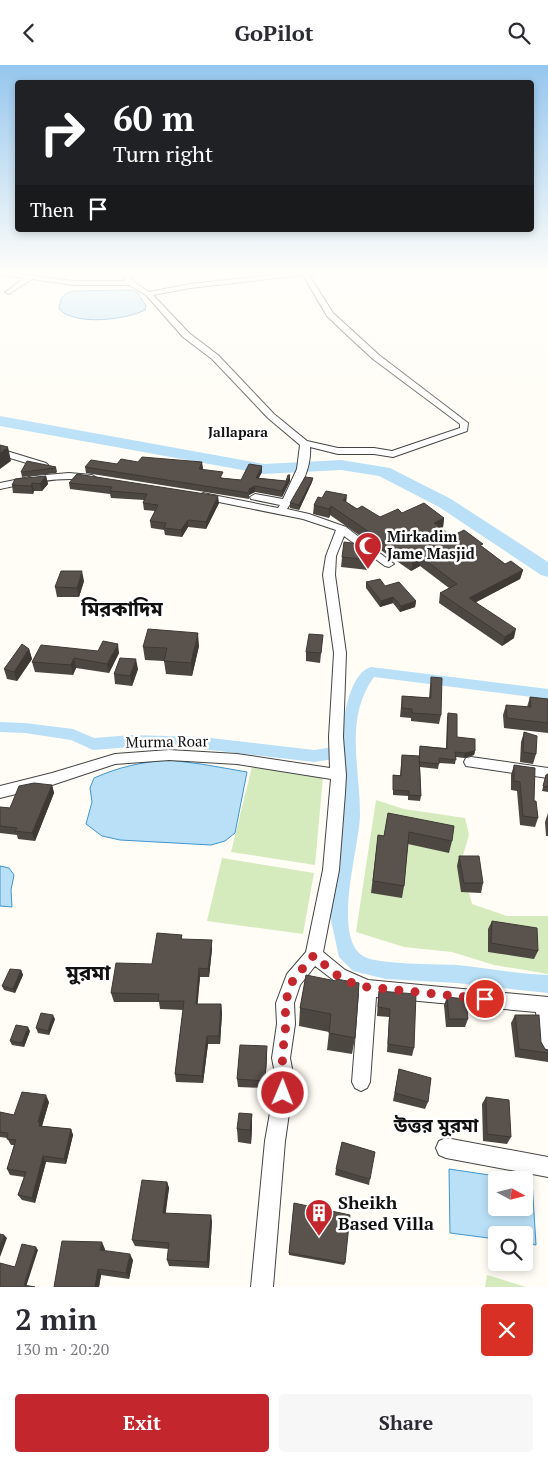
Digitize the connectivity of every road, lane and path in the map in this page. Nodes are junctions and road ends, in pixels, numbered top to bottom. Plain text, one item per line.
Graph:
1 (180, 329) edge
2 (345, 329) edge
3 (305, 447) junction
4 (0, 452) edge
5 (0, 486) edge
6 (195, 491) edge
7 (284, 507) junction
8 (342, 529) junction
9 (389, 564) dead end
10 (471, 762) dead end
11 (338, 768) junction
12 (548, 773) edge
13 (0, 792) edge
14 (314, 955) junction
15 (368, 988) junction
16 (546, 1005) edge
17 (548, 1050) edge
18 (361, 1081) dead end
19 (446, 1148) dead end
20 (548, 1167) edge
21 (262, 1287) edge

1 - 3 street
2 - 3 street
3 - 7 street
4 - 5 street
6 - 7 street
7 - 8 street
8 - 9 street
8 - 11 street
10 - 12 street
11 - 13 street, Murma Roar
11 - 14 street
14 - 15 street
14 - 21 street
15 - 16 street
15 - 18 street
16 - 17 street
19 - 20 street

